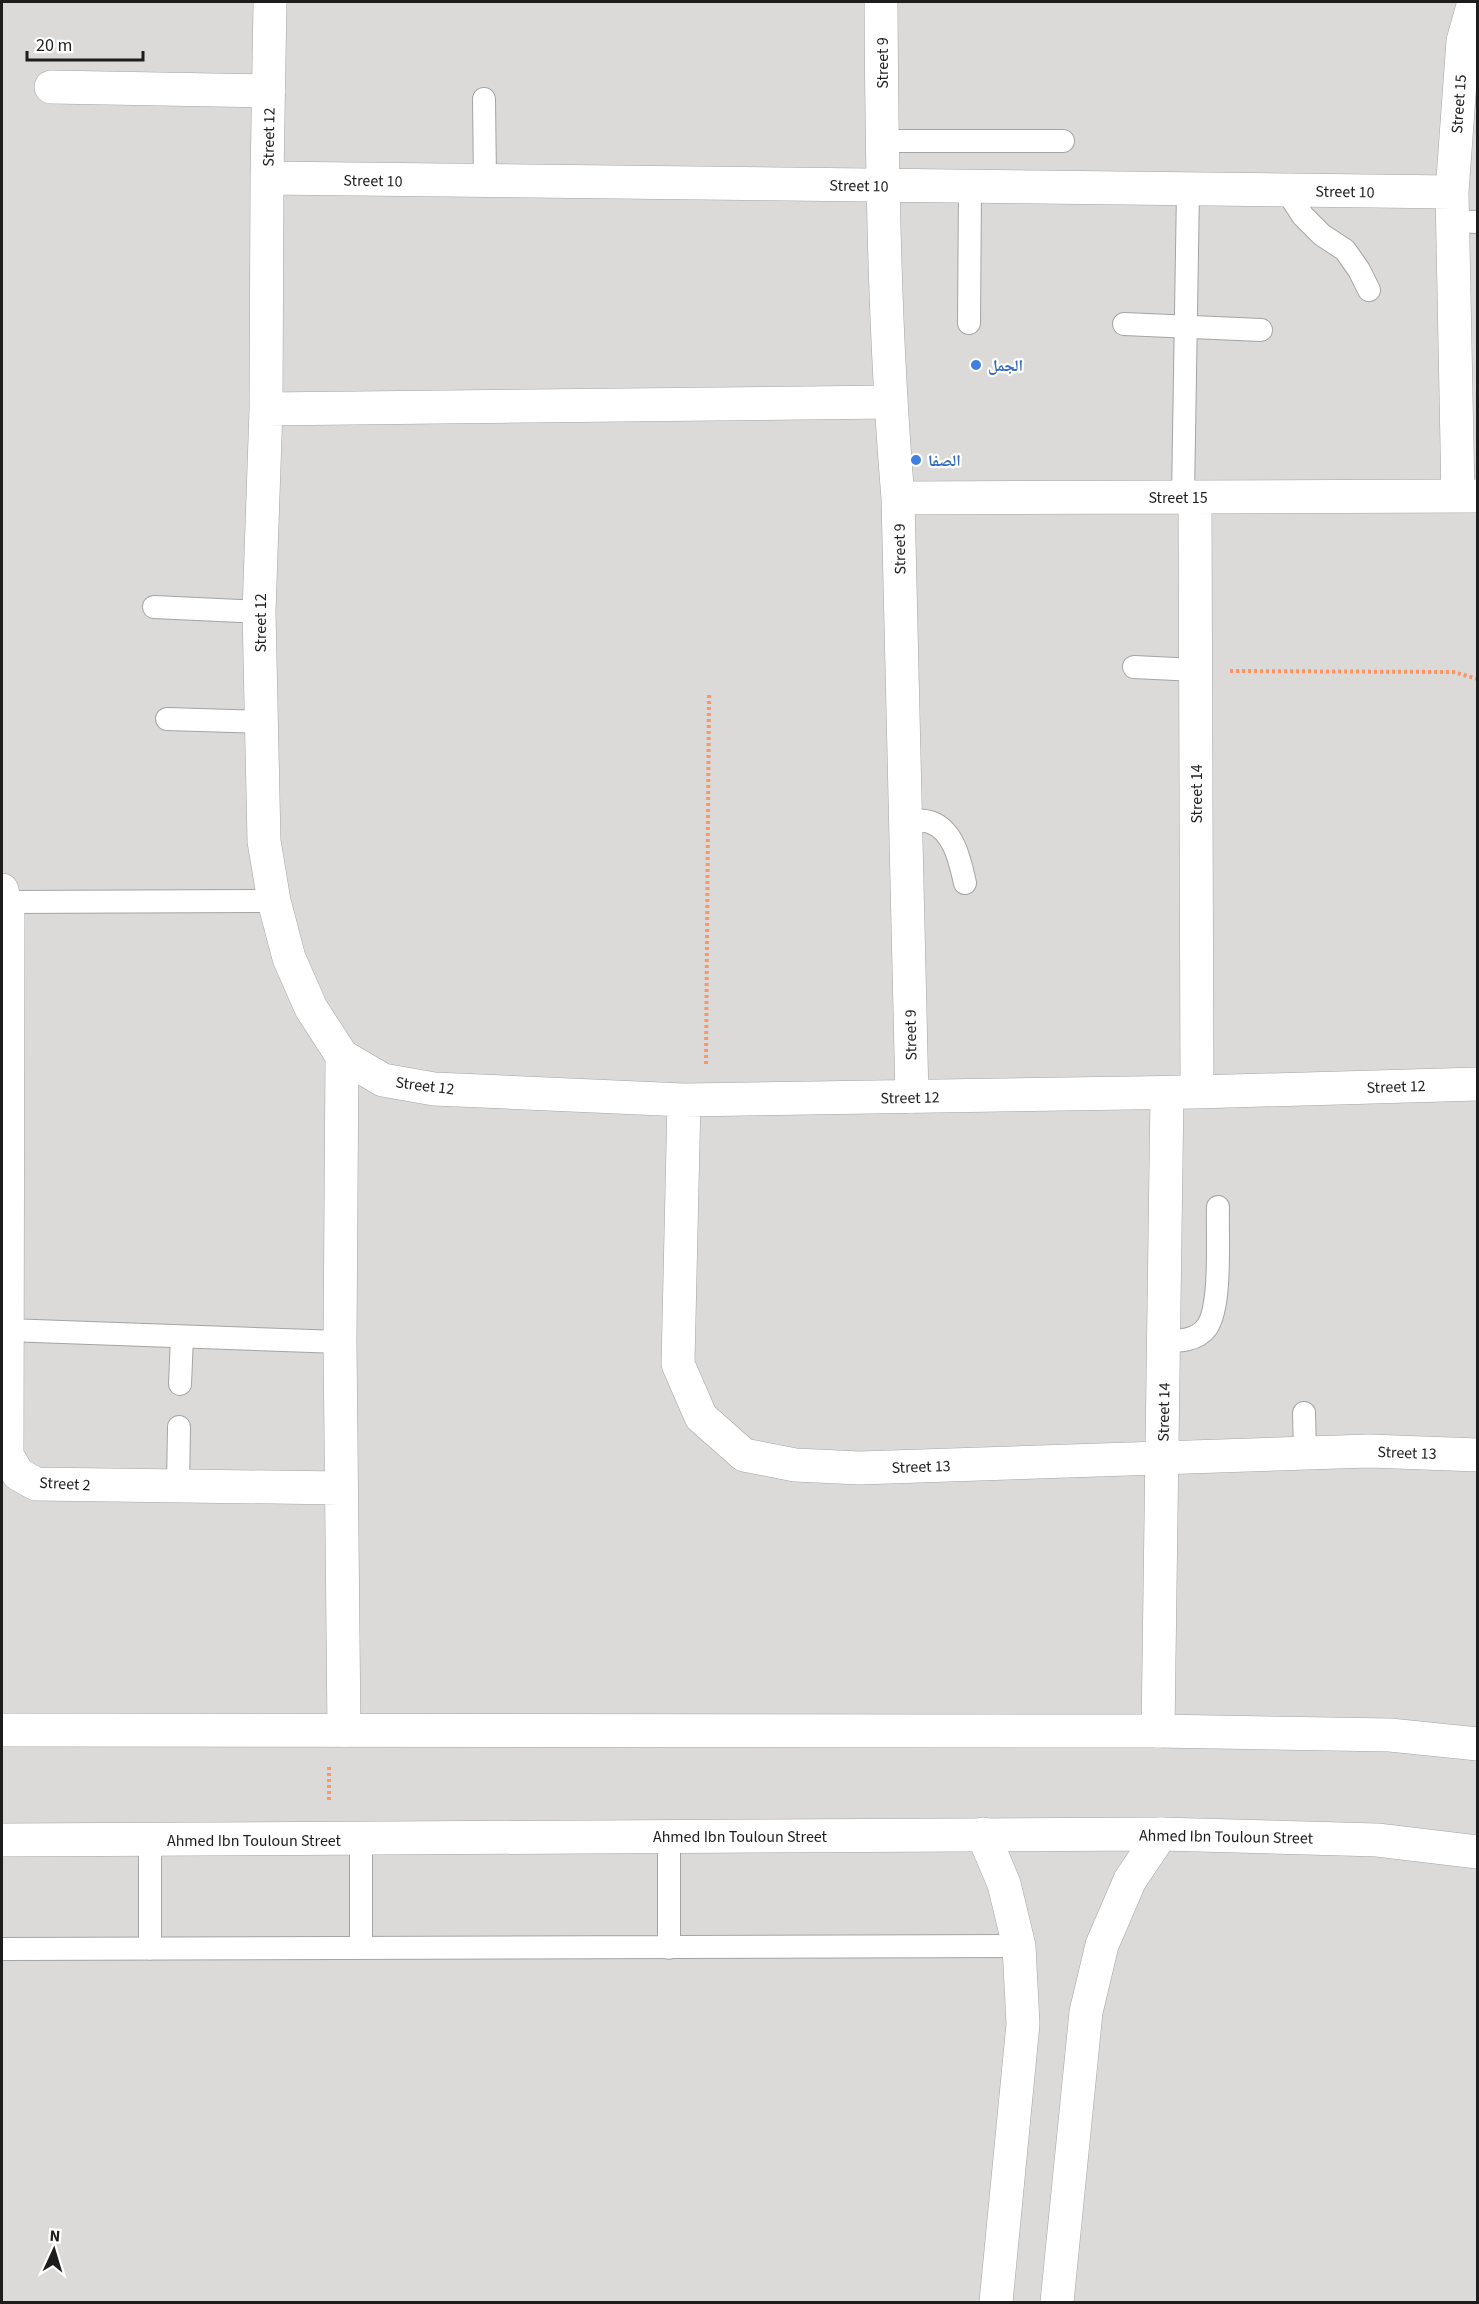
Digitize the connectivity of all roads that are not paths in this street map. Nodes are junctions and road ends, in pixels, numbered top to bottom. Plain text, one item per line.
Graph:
1 (270, 2) edge
2 (881, 2) edge
3 (1474, 2) edge
4 (51, 87) dead end
5 (269, 92) junction
6 (484, 99) dead end
7 (882, 141) junction
8 (1063, 141) dead end
9 (267, 178) junction
10 (485, 181) junction
11 (882, 185) junction
12 (970, 188) junction
13 (1188, 190) junction
14 (1286, 190) junction
15 (1461, 212) edge
16 (1369, 290) dead end
17 (969, 323) dead end
18 (1124, 324) dead end
19 (1186, 327) junction
20 (1261, 330) dead end
21 (890, 402) junction
22 (266, 409) junction
23 (1468, 496) edge
24 (1189, 497) junction
25 (898, 498) junction
26 (154, 607) dead end
27 (259, 612) junction
28 (1134, 667) dead end
29 (1196, 670) junction
30 (167, 719) dead end
31 (262, 722) junction
32 (906, 820) junction
33 (965, 883) dead end
34 (3, 896) edge
35 (274, 901) junction
36 (342, 1056) junction
37 (1478, 1084) edge
38 (1182, 1092) junction
39 (912, 1097) junction
40 (695, 1100) junction
41 (1218, 1207) dead end
42 (7, 1330) junction
43 (182, 1337) junction
44 (1164, 1341) junction
45 (340, 1342) junction
46 (180, 1384) dead end
47 (1304, 1413) dead end
48 (179, 1427) dead end
49 (1305, 1453) junction
50 (1478, 1455) edge
51 (1163, 1458) junction
52 (178, 1486) junction
53 (341, 1488) junction
54 (2, 1730) edge
55 (336, 1730) junction
56 (1158, 1731) junction
57 (1478, 1744) edge
58 (983, 1834) junction
59 (1161, 1834) junction
60 (669, 1837) junction
61 (345, 1839) junction
62 (2, 1840) edge
63 (150, 1841) junction
64 (1478, 1852) edge
65 (1019, 1947) junction
66 (361, 1948) junction
67 (669, 1948) junction
68 (2, 1949) edge
69 (150, 1949) junction
70 (996, 2302) edge
71 (1057, 2302) edge

1 - 5 street, Street 12
2 - 7 street, Street 9
3 - 15 street, Street 15
4 - 5 street
5 - 9 street, Street 12
6 - 10 lane
7 - 8 lane
7 - 11 street, Street 9
9 - 10 street, Street 10
9 - 22 street, Street 12
10 - 11 street, Street 10
11 - 12 street, Street 10
11 - 21 street, Street 9
12 - 13 street, Street 10
12 - 17 lane
13 - 14 street, Street 10
13 - 19 lane
14 - 15 street, Street 10
14 - 16 lane
15 - 23 street, Street 15
18 - 19 lane
19 - 20 lane
19 - 24 lane
21 - 22 street
21 - 25 street, Street 9
22 - 27 street, Street 12
23 - 24 street, Street 15
24 - 25 street, Street 15
24 - 29 street, Street 14
25 - 32 street, Street 9
26 - 27 lane
27 - 31 street, Street 12
28 - 29 lane
29 - 38 street, Street 14
30 - 31 lane
31 - 35 street, Street 12
32 - 33 lane
32 - 39 street, Street 9
34 - 35 lane
34 - 42 street, Street 2
35 - 36 street, Street 12
36 - 40 street, Street 12
36 - 45 street
37 - 38 street, Street 12
38 - 39 street, Street 12
38 - 44 street, Street 14
39 - 40 street, Street 12
40 - 51 street, Street 13
41 - 44 lane
42 - 43 lane
42 - 52 street, Street 2
43 - 45 lane
43 - 46 lane
44 - 51 street, Street 14
45 - 53 street
47 - 49 lane
48 - 52 lane
49 - 50 street, Street 13
49 - 51 street, Street 13
51 - 56 street, Street 14
52 - 53 street, Street 2
53 - 55 street
54 - 55 street
55 - 56 street
56 - 57 street
58 - 59 street, Ahmed Ibn Touloun Street
58 - 60 street, Ahmed Ibn Touloun Street
58 - 65 street
59 - 64 street, Ahmed Ibn Touloun Street
59 - 71 street
60 - 61 street, Ahmed Ibn Touloun Street
60 - 67 lane
61 - 63 street, Ahmed Ibn Touloun Street
61 - 66 lane
62 - 63 street, Ahmed Ibn Touloun Street
63 - 69 lane
65 - 67 lane
65 - 70 street
66 - 67 lane
66 - 69 lane
68 - 69 lane

